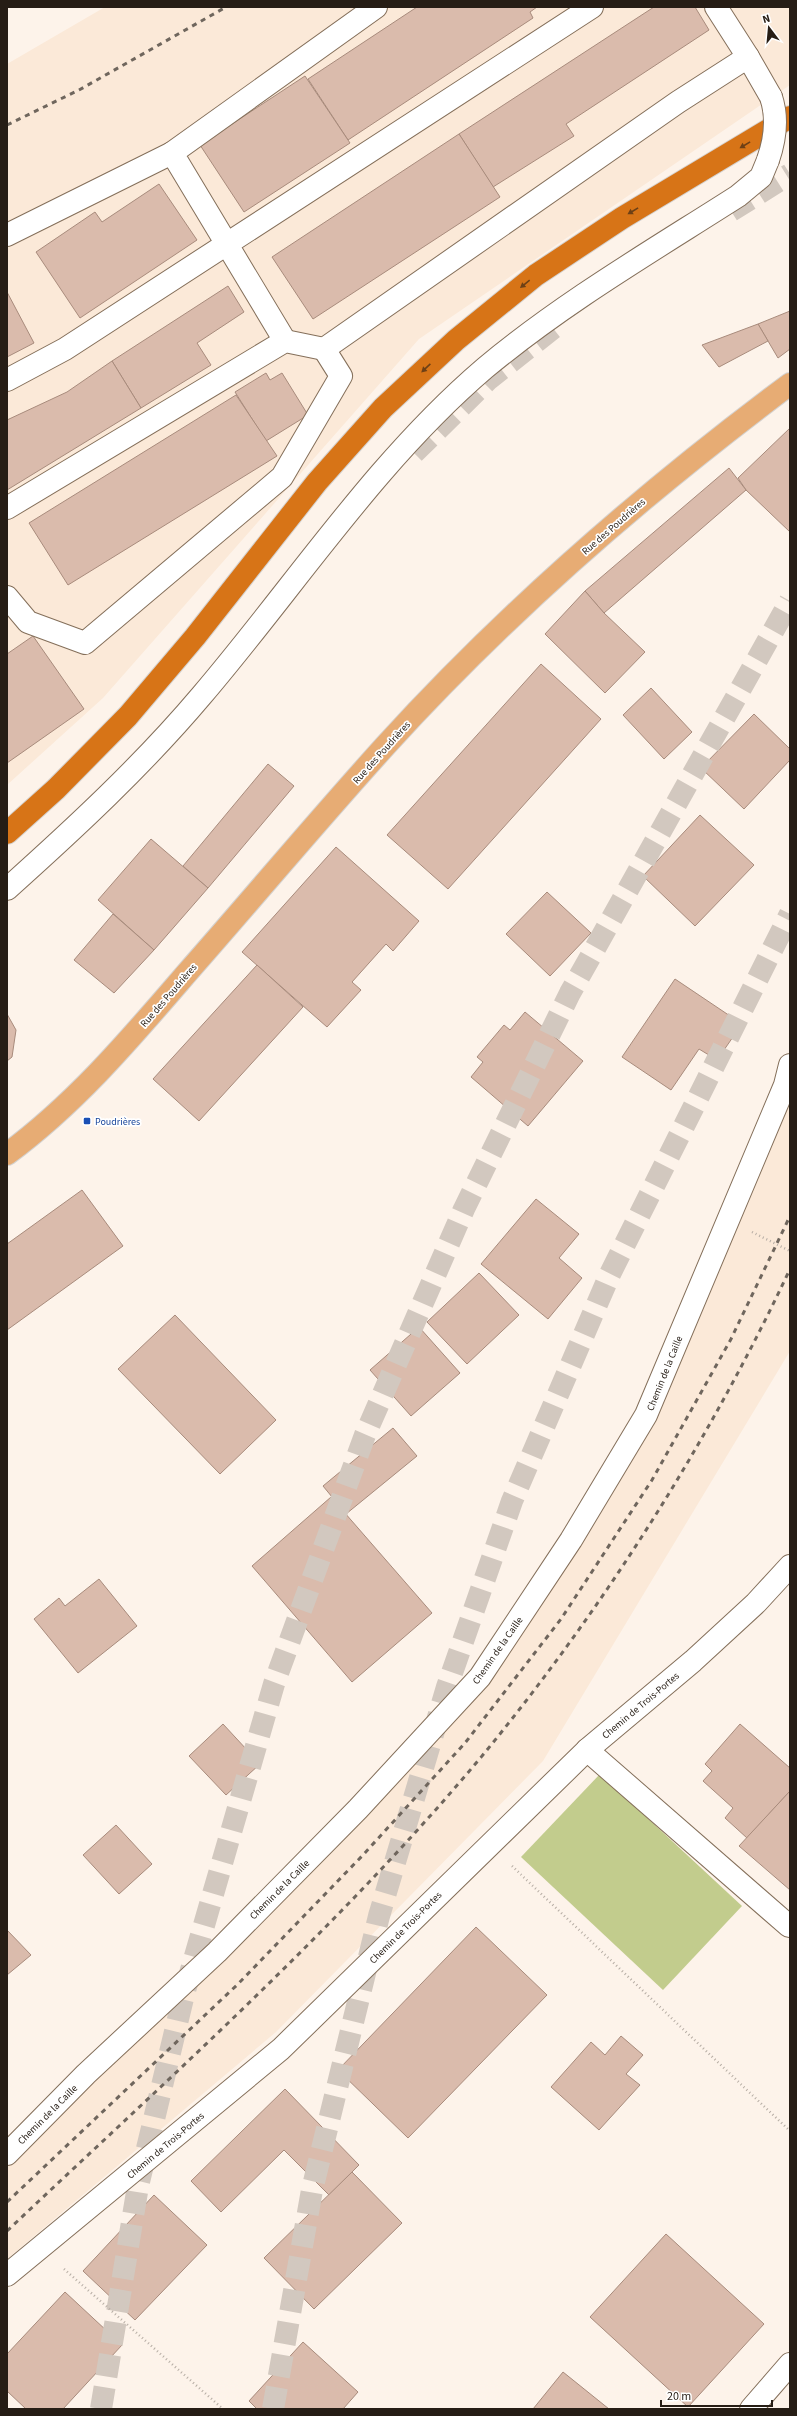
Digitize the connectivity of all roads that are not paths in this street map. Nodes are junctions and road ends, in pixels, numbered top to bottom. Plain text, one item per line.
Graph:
1 (376, 7) edge
2 (592, 7) edge
3 (716, 7) edge
4 (748, 57) junction
5 (790, 117) edge
6 (172, 153) junction
7 (7, 235) edge
8 (227, 245) junction
9 (285, 341) junction
10 (324, 349) junction
11 (7, 380) edge
12 (790, 384) edge
13 (7, 508) edge
14 (7, 597) edge
15 (7, 833) edge
16 (7, 889) edge
17 (790, 1065) edge
18 (7, 1154) edge
19 (790, 1566) edge
20 (587, 1750) junction
21 (789, 1926) edge
22 (7, 2154) edge
23 (7, 2275) edge
24 (790, 2364) edge
25 (751, 2409) edge

1 - 6 street
2 - 8 street
3 - 4 street
4 - 10 street
4 - 16 street, bridge
5 -> 15 highway
6 - 7 street
6 - 8 street
8 - 9 street
8 - 11 street
9 - 10 street
9 - 13 street
10 - 14 street
12 - 18 main road, Rue des Poudrières
17 - 22 street, Chemin de la Caille
19 - 20 street, Chemin de Trois-Portes
20 - 21 street
20 - 23 street, Chemin de Trois-Portes
24 - 25 street

